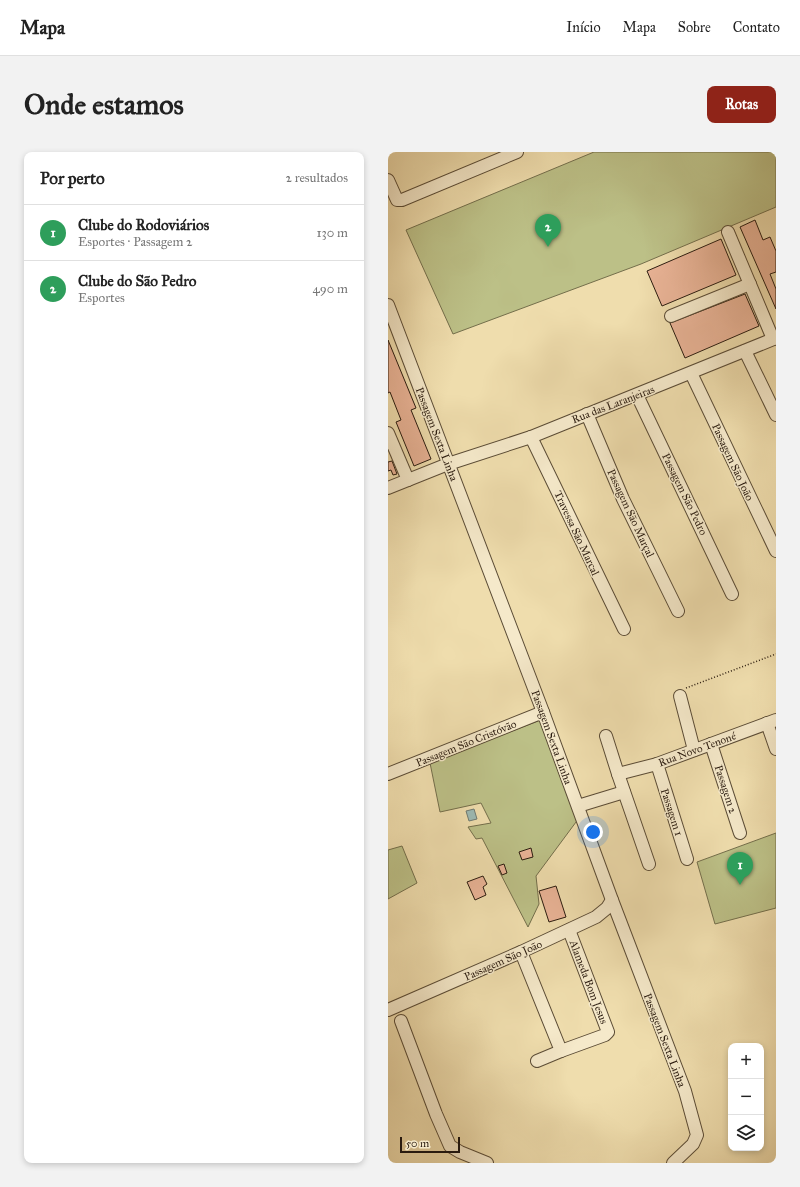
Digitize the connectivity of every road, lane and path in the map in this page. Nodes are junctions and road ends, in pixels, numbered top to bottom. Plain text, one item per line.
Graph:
1 (517, 152) edge
2 (388, 180) edge
3 (728, 232) dead end
4 (750, 284) junction
5 (388, 305) edge
6 (671, 316) dead end
7 (775, 339) edge
8 (745, 351) junction
9 (690, 373) junction
10 (638, 395) junction
11 (587, 414) junction
12 (776, 415) edge
13 (388, 433) edge
14 (531, 437) junction
15 (448, 464) junction
16 (408, 480) junction
17 (388, 488) edge
18 (776, 551) edge
19 (732, 594) dead end
20 (678, 611) dead end
21 (624, 630) dead end
22 (776, 654) edge
23 (680, 696) joint
24 (543, 712) junction
25 (772, 722) edge
26 (606, 736) dead end
27 (711, 744) junction
28 (776, 749) edge
29 (694, 750) junction
30 (657, 764) junction
31 (388, 774) edge
32 (618, 774) junction
33 (624, 792) junction
34 (578, 806) junction
35 (740, 833) dead end
36 (687, 859) dead end
37 (649, 864) dead end
38 (612, 900) junction
39 (569, 930) junction
40 (521, 952) junction
41 (388, 1010) edge
42 (401, 1021) dead end
43 (561, 1051) junction
44 (537, 1061) dead end
45 (487, 1163) edge
46 (673, 1163) edge

1 - 2 street
3 - 4 street
4 - 6 street
4 - 7 street
5 - 15 street, Passagem Sexta Linha
7 - 8 street, Rua das Laranjeiras
8 - 9 street, Rua das Laranjeiras
8 - 12 street
9 - 10 street, Rua das Laranjeiras
9 - 18 street, Passagem São João
10 - 11 street, Rua das Laranjeiras
10 - 19 street, Passagem São Pedro
11 - 14 street, Rua das Laranjeiras
11 - 20 street, Passagem São Marçal
13 - 16 street
14 - 15 street, Rua das Laranjeiras
14 - 21 street, Travessa São Marcal
15 - 16 street, Rua das Laranjeiras
15 - 24 street, Passagem Sexta Linha
16 - 17 street, Rua das Laranjeiras
22 - 23 path
23 - 29 street
24 - 31 street, Passagem São Cristóvão
24 - 34 street, Passagem Sexta Linha
25 - 27 street, Rua Novo Tenoné
25 - 28 street
26 - 32 street
27 - 29 street, Rua Novo Tenoné
27 - 35 street, Passagem 2
29 - 30 street, Rua Novo Tenoné
30 - 32 street, Rua Novo Tenoné
30 - 36 street, Passagem 1
32 - 33 street
33 - 34 street
33 - 37 street
34 - 38 street, Passagem Sexta Linha
38 - 39 street, Passagem São João
38 - 46 street, Passagem Sexta Linha
39 - 40 street, Passagem São João
39 - 43 street, Alameda Bom Jesus
40 - 41 street, Passagem São João
40 - 43 street
42 - 45 street
43 - 44 street

